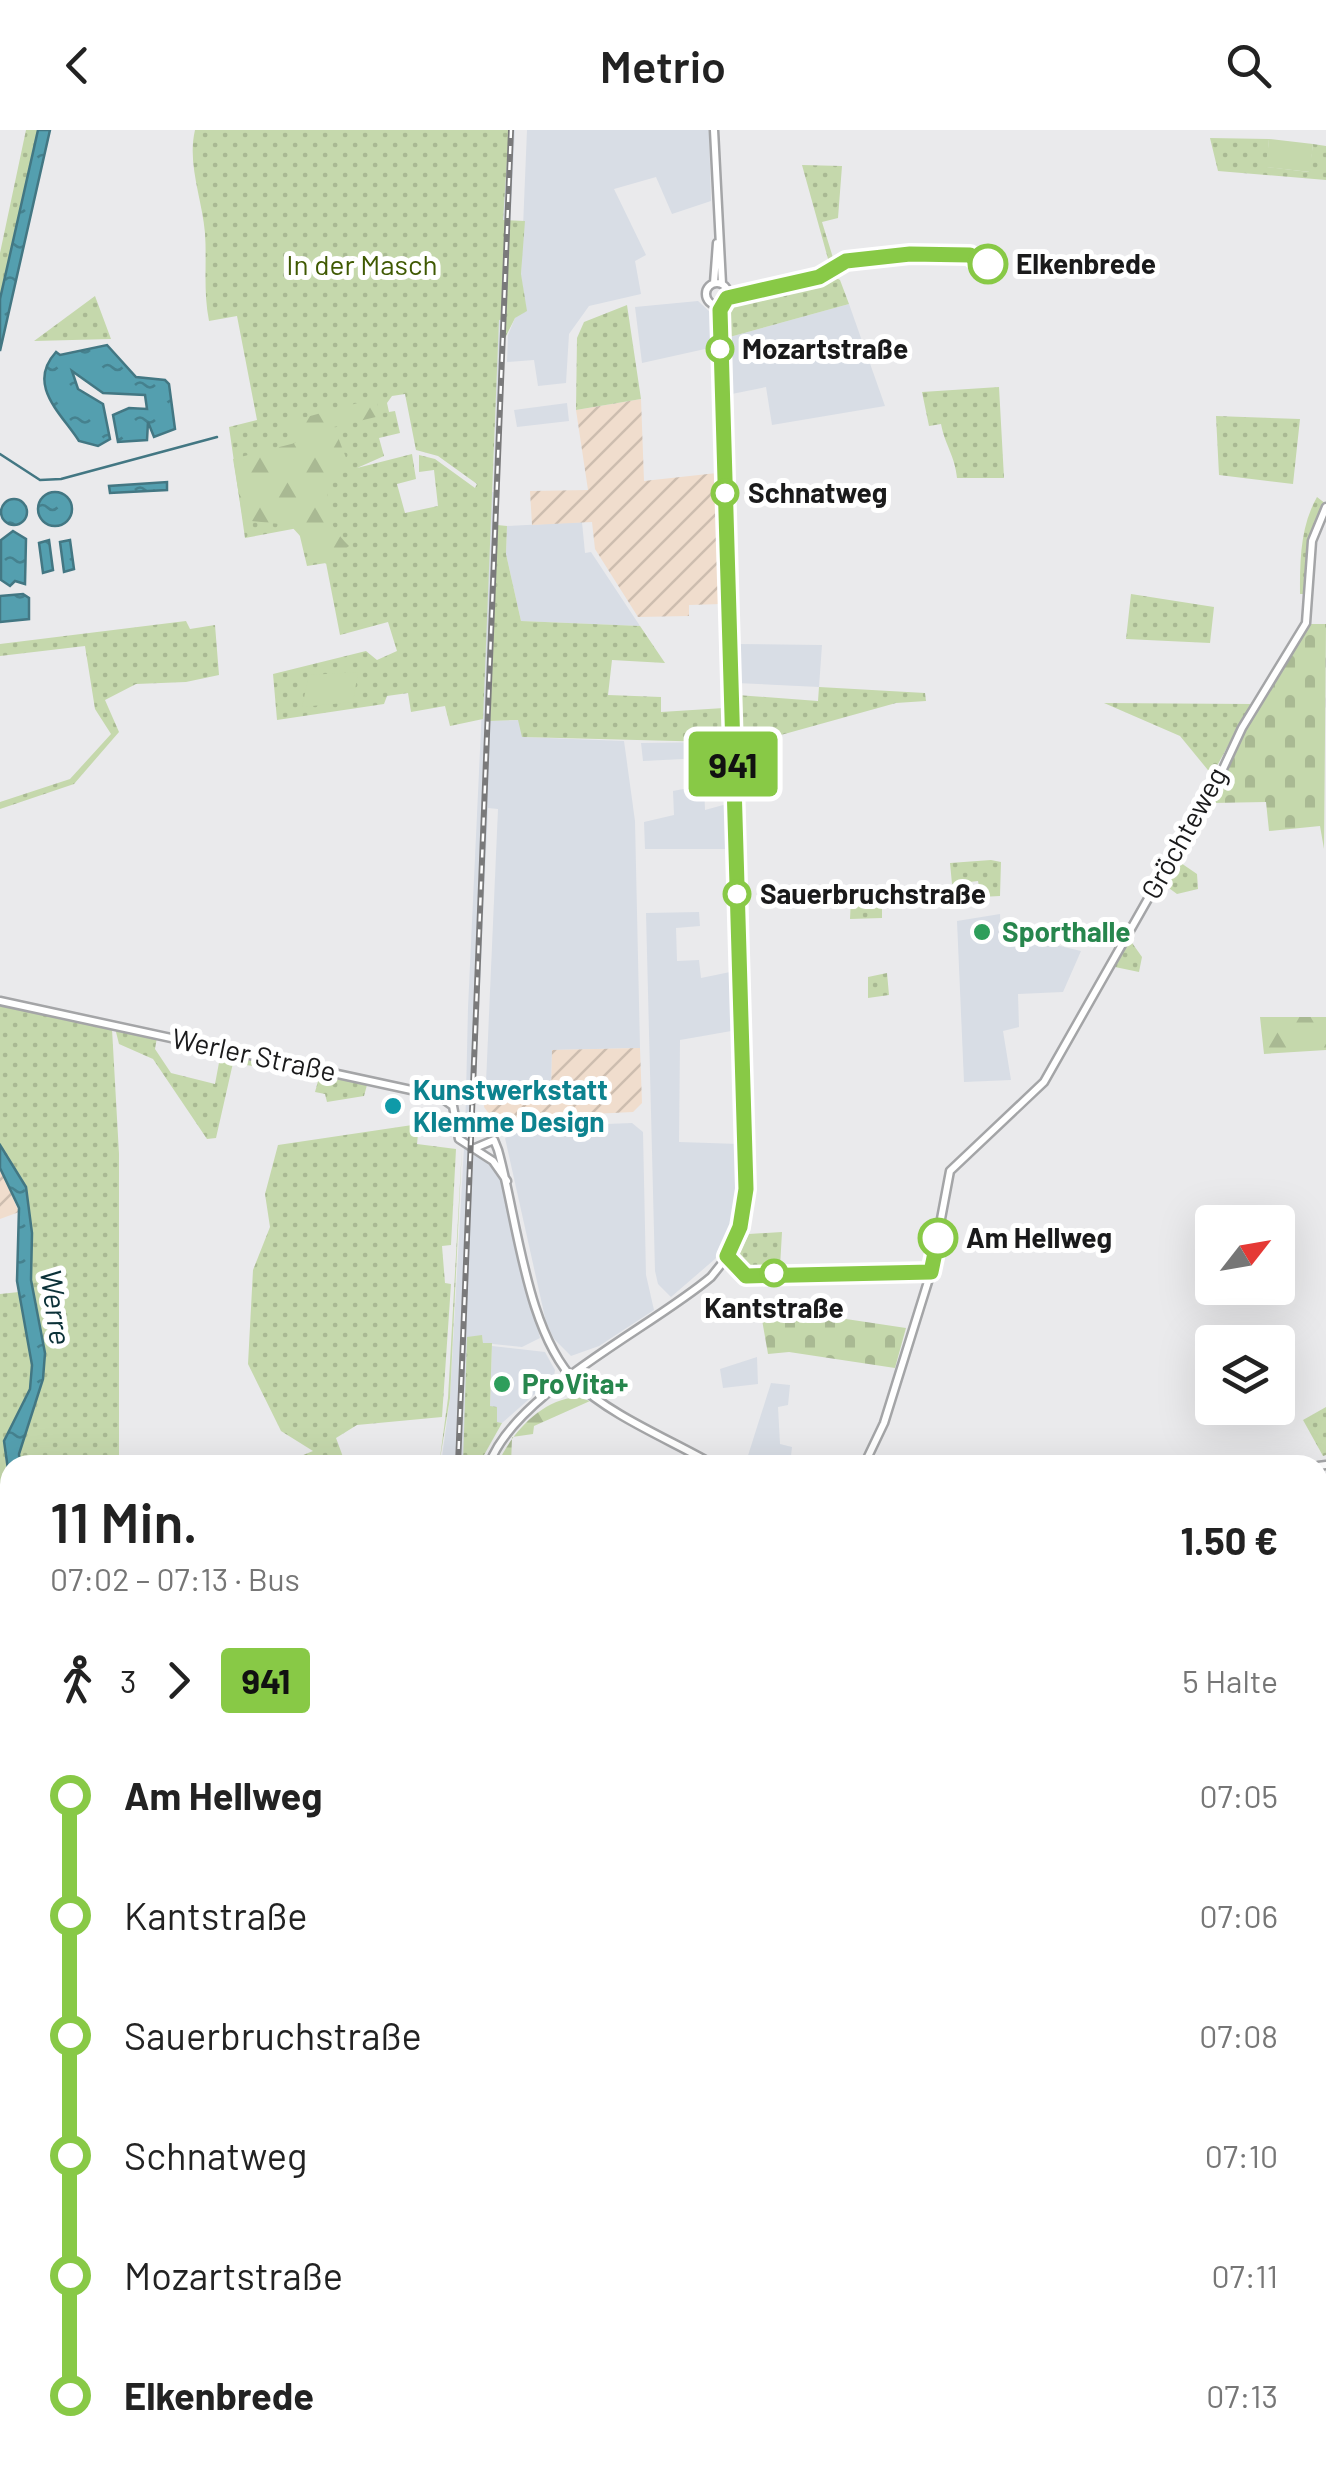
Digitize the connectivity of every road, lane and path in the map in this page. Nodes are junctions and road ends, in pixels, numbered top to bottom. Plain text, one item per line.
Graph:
1 (714, 130) edge
2 (718, 284) junction
3 (717, 304) junction
4 (1326, 507) edge
5 (0, 1001) edge
6 (474, 1149) junction
7 (507, 1180) junction
8 (571, 1378) junction
9 (494, 1455) edge
10 (697, 1455) edge
11 (869, 1455) edge

1 - 2 main road
2 - 3 main road
2 - 3 main road
3 - 8 main road
4 - 11 main road, Gröchteweg
5 - 6 main road, Werler Straße
6 - 7 main road, Werler Straße
6 - 7 main road
7 - 8 main road
8 - 9 main road
8 - 10 main road

